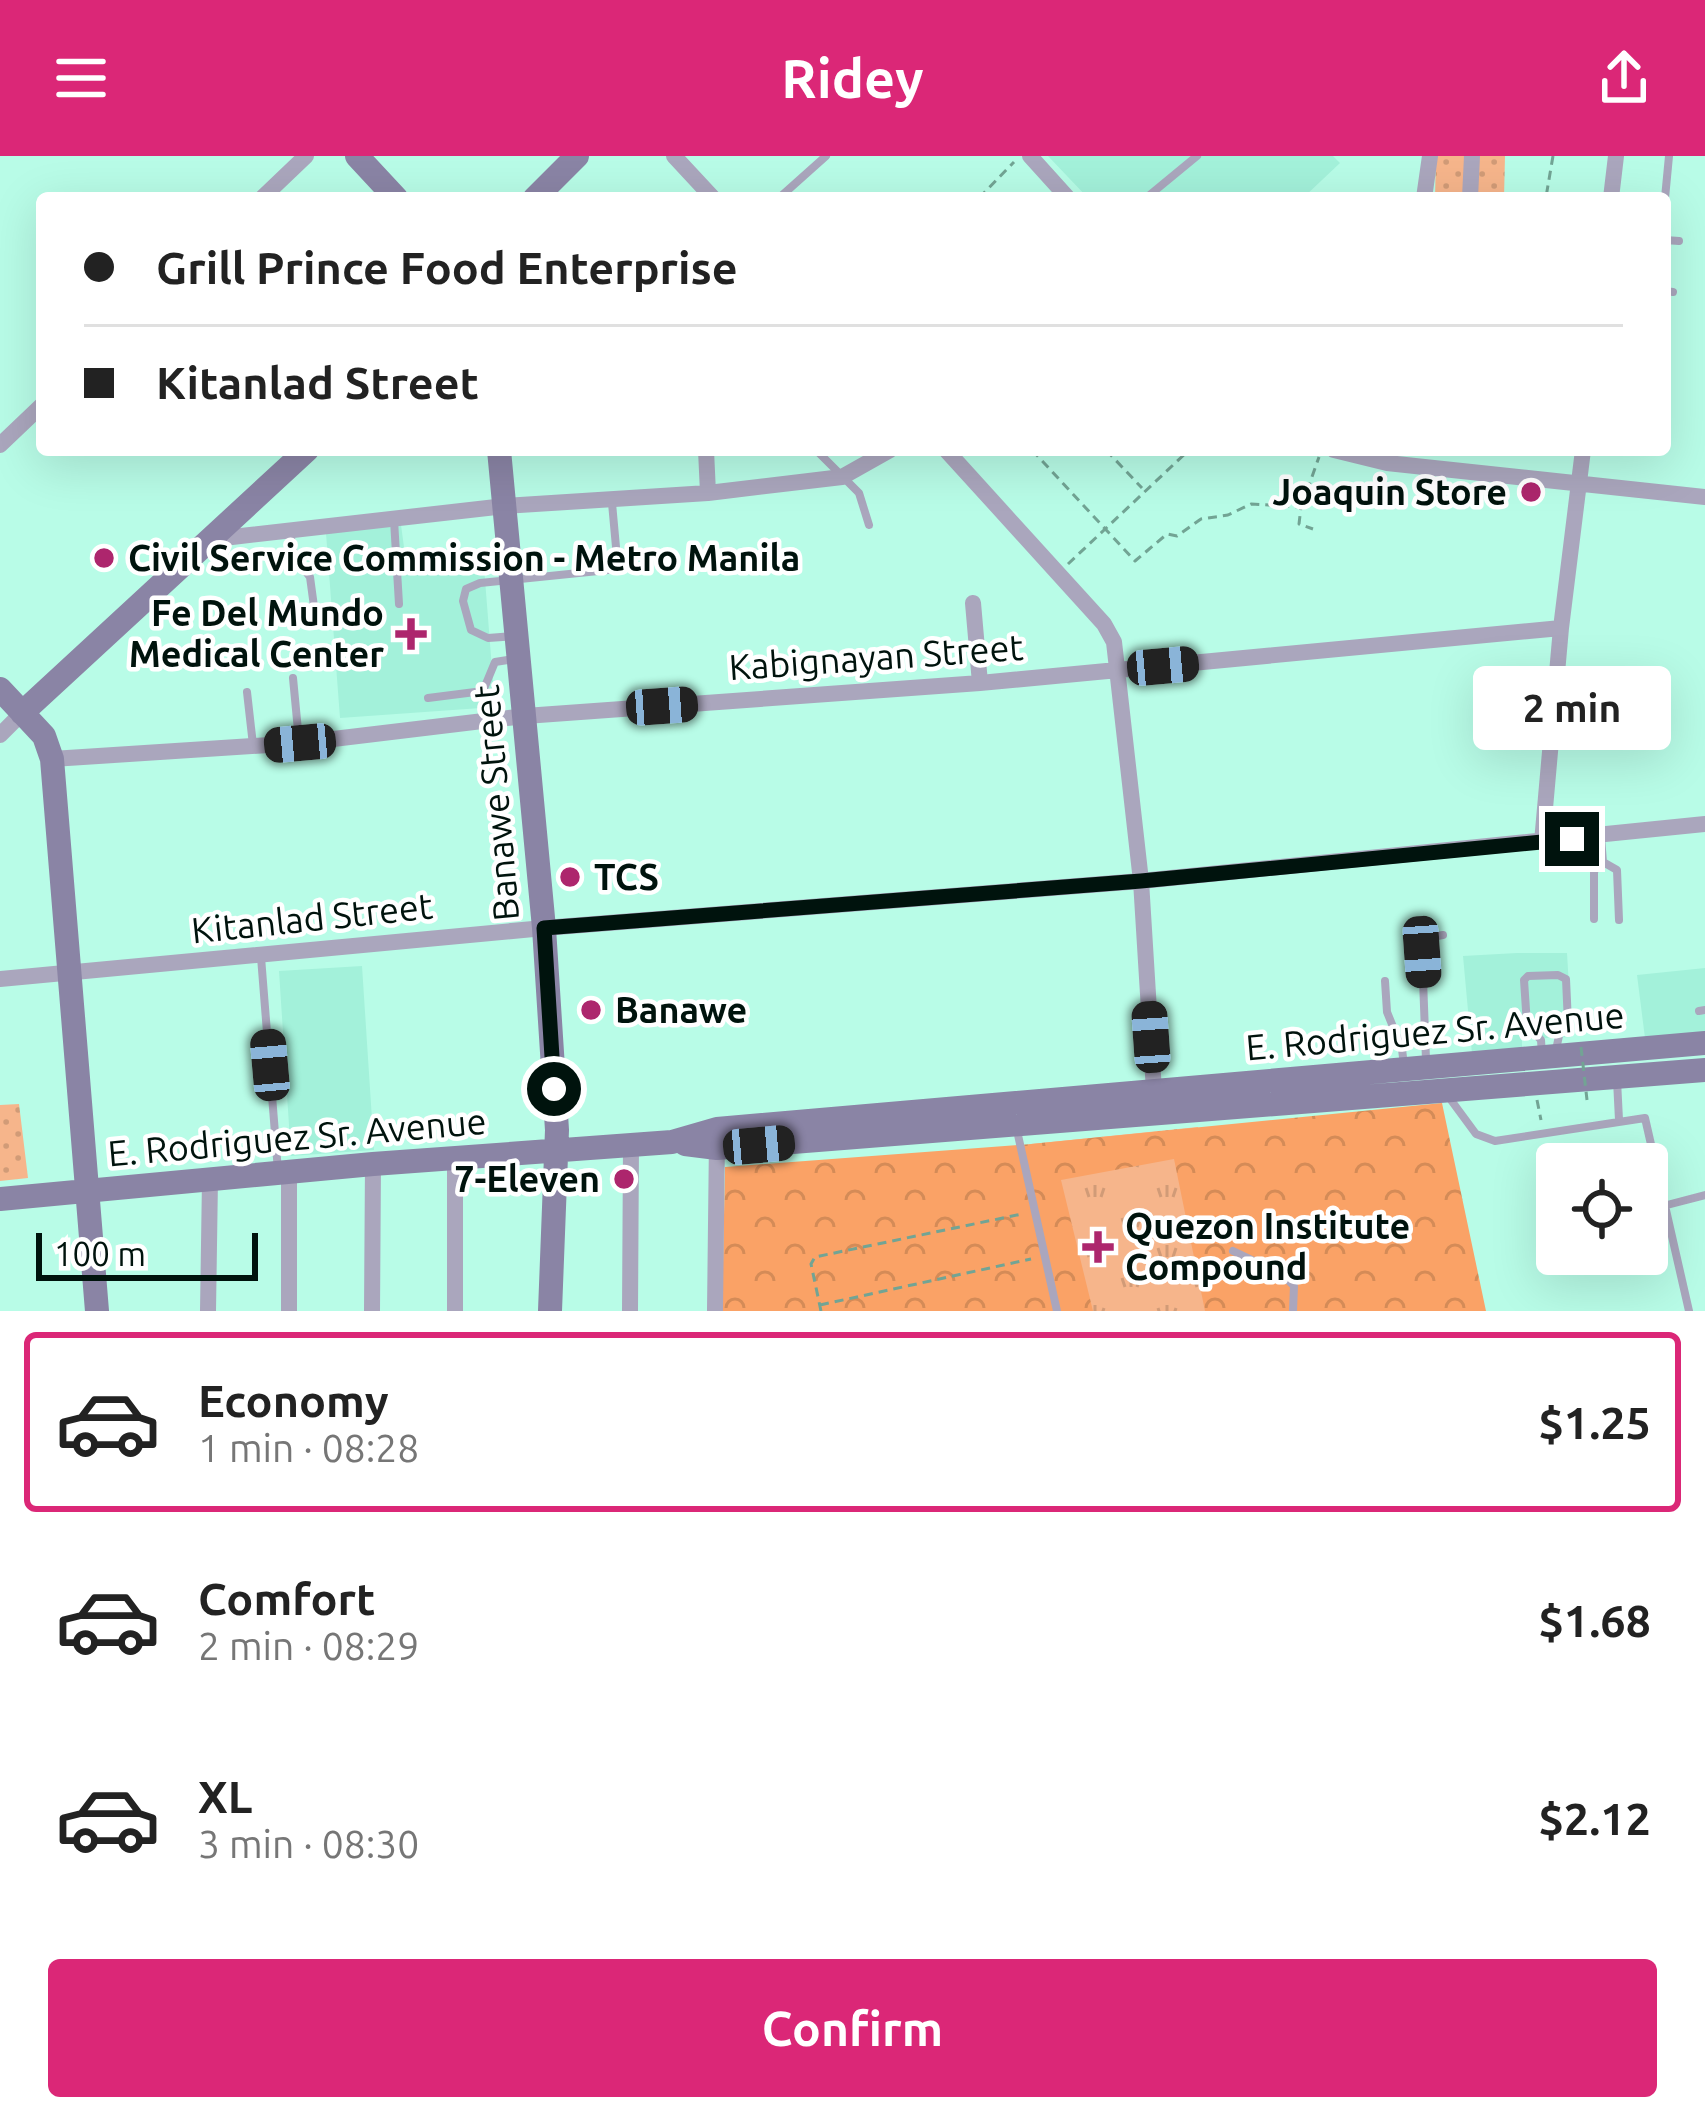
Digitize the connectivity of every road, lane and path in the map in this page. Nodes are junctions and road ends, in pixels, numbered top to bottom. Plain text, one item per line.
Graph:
1 (306, 156) edge
2 (356, 156) edge
3 (577, 156) edge
4 (674, 156) edge
5 (826, 156) edge
6 (1020, 156) edge
7 (1030, 156) edge
8 (1197, 156) edge
9 (1430, 156) edge
10 (1472, 156) edge
11 (1553, 156) edge
12 (1616, 156) edge
13 (1669, 156) edge
14 (268, 192) edge
15 (390, 192) edge
16 (541, 192) edge
17 (707, 192) edge
18 (786, 192) edge
19 (985, 192) edge
20 (1063, 192) edge
21 (1153, 192) edge
22 (1425, 192) edge
23 (1469, 192) edge
24 (1547, 192) edge
25 (1612, 192) edge
26 (1666, 192) edge
27 (1671, 240) edge
28 (1679, 241) dead end
29 (36, 410) edge
30 (4, 435) edge
31 (302, 456) edge
32 (501, 456) edge
33 (706, 456) edge
34 (822, 456) edge
35 (879, 456) edge
36 (952, 456) edge
37 (1037, 456) edge
38 (1112, 456) edge
39 (1182, 456) edge
40 (1320, 456) edge
41 (1358, 456) edge
42 (1582, 456) edge
43 (842, 477) junction
44 (1579, 482) junction
45 (1144, 491) junction
46 (708, 493) junction
47 (1705, 497) edge
48 (612, 500) junction
49 (505, 506) junction
50 (1301, 507) junction
51 (394, 518) junction
52 (868, 525) dead end
53 (1104, 529) junction
54 (1313, 529) dead end
55 (289, 530) junction
56 (220, 532) junction
57 (1059, 572) junction
58 (511, 580) junction
59 (973, 603) dead end
60 (399, 604) dead end
61 (315, 614) dead end
62 (1561, 628) junction
63 (518, 648) junction
64 (1119, 670) junction
65 (293, 678) dead end
66 (980, 682) junction
67 (0, 689) edge
68 (247, 692) dead end
69 (428, 698) dead end
70 (22, 713) junction
71 (525, 716) junction
72 (0, 735) edge
73 (300, 743) junction
74 (253, 747) junction
75 (52, 759) junction
76 (1705, 824) edge
77 (1601, 836) junction
78 (1543, 842) junction
79 (1603, 862) junction
80 (1141, 881) junction
81 (1594, 919) dead end
82 (1619, 920) dead end
83 (544, 928) junction
84 (1443, 934) dead end
85 (261, 957) junction
86 (68, 973) junction
87 (0, 979) edge
88 (1385, 981) dead end
89 (1705, 1043) edge
90 (1581, 1047) dead end
91 (1549, 1058) junction
92 (1416, 1068) junction
93 (1705, 1070) edge
94 (1617, 1077) junction
95 (1154, 1091) junction
96 (1445, 1091) junction
97 (1537, 1097) dead end
98 (1588, 1100) dead end
99 (1541, 1119) dead end
100 (1619, 1120) junction
101 (1016, 1125) junction
102 (717, 1139) junction
103 (1653, 1143) edge
104 (632, 1145) junction
105 (558, 1149) junction
106 (455, 1158) junction
107 (373, 1164) junction
108 (284, 1173) junction
109 (210, 1179) junction
110 (88, 1192) junction
111 (1705, 1195) edge
112 (0, 1199) edge
113 (1668, 1204) edge
114 (1035, 1211) junction
115 (1668, 1214) edge
116 (1233, 1251) dead end
117 (1045, 1256) junction
118 (820, 1308) edge
119 (97, 1311) edge
120 (208, 1311) edge
121 (289, 1311) edge
122 (373, 1311) edge
123 (455, 1311) edge
124 (550, 1311) edge
125 (630, 1311) edge
126 (715, 1311) edge
127 (1058, 1311) edge
128 (1293, 1311) edge
129 (1689, 1311) edge

1 - 14 street
2 - 15 main road
3 - 16 main road
4 - 17 street
5 - 18 lane
6 - 19 path
7 - 20 street
8 - 21 lane
9 - 22 street
10 - 23 street
11 - 24 path
12 - 25 street
13 - 26 lane
27 - 28 lane
29 - 30 street
31 - 56 main road
32 - 49 main road, Banawe Street
33 - 46 street
34 - 43 lane
35 - 43 street
36 - 57 street
37 - 53 path
38 - 45 path
39 - 45 path
40 - 50 path
41 - 44 street
42 - 44 street
43 - 46 street
43 - 52 lane
44 - 47 street
44 - 62 street
45 - 53 path
46 - 48 street
48 - 49 street
48 - 58 lane
49 - 51 street
49 - 58 main road, Banawe Street
50 - 53 path
50 - 54 path
51 - 55 street
51 - 60 lane
53 - 57 path
55 - 56 street
55 - 61 lane
56 - 70 main road
57 - 64 street
58 - 63 main road, Banawe Street
58 - 63 lane
59 - 66 street
62 - 64 street, Kabignayan Street
62 - 78 street
63 - 69 lane
63 - 71 main road, Banawe Street
64 - 66 street, Kabignayan Street
64 - 80 street
65 - 73 lane
66 - 71 street, Kabignayan Street
67 - 70 main road
68 - 74 lane
70 - 72 street
70 - 75 main road
71 - 73 street, Kabignayan Street
71 - 83 main road, Banawe Street
73 - 74 street, Kabignayan Street
74 - 75 street, Kabignayan Street
75 - 86 main road
76 - 77 street, Kitanlad Street
77 - 78 street, Kitanlad Street
77 - 79 lane
78 - 80 street, Kitanlad Street
79 - 81 lane
79 - 82 lane
80 - 83 street, Kitanlad Street
80 - 95 street
83 - 85 street, Kitanlad Street
83 - 105 main road, Banawe Street
84 - 92 lane
85 - 86 street, Kitanlad Street
85 - 108 lane
86 - 87 street, Kitanlad Street
86 - 110 main road
88 - 92 lane
89 - 91 main road, E. Rodriguez Sr. Avenue
90 - 98 path, bridge
91 - 91 lane
91 - 92 main road, E. Rodriguez Sr. Avenue
92 - 95 main road, E. Rodriguez Sr. Avenue
93 - 94 main road, E. Rodriguez Sr. Avenue
94 - 96 main road, E. Rodriguez Sr. Avenue
94 - 100 lane
95 - 102 main road, E. Rodriguez Sr. Avenue
96 - 100 lane
96 - 101 main road, E. Rodriguez Sr. Avenue
97 - 99 path
100 - 103 lane
101 - 102 main road, E. Rodriguez Sr. Avenue
101 - 114 lane
102 - 104 main road, E. Rodriguez Sr. Avenue
102 - 126 street
104 - 105 main road, E. Rodriguez Sr. Avenue
104 - 125 street
105 - 106 main road, E. Rodriguez Sr. Avenue
105 - 124 main road, Banawe Street
106 - 107 main road, E. Rodriguez Sr. Avenue
106 - 123 street
107 - 108 main road, E. Rodriguez Sr. Avenue
107 - 122 street
108 - 109 main road, E. Rodriguez Sr. Avenue
108 - 121 street
109 - 110 main road, E. Rodriguez Sr. Avenue
109 - 120 street
110 - 112 main road, E. Rodriguez Sr. Avenue
110 - 119 main road
111 - 113 lane
114 - 117 lane
114 - 118 path
115 - 129 lane
116 - 128 lane
117 - 118 path
117 - 127 lane

